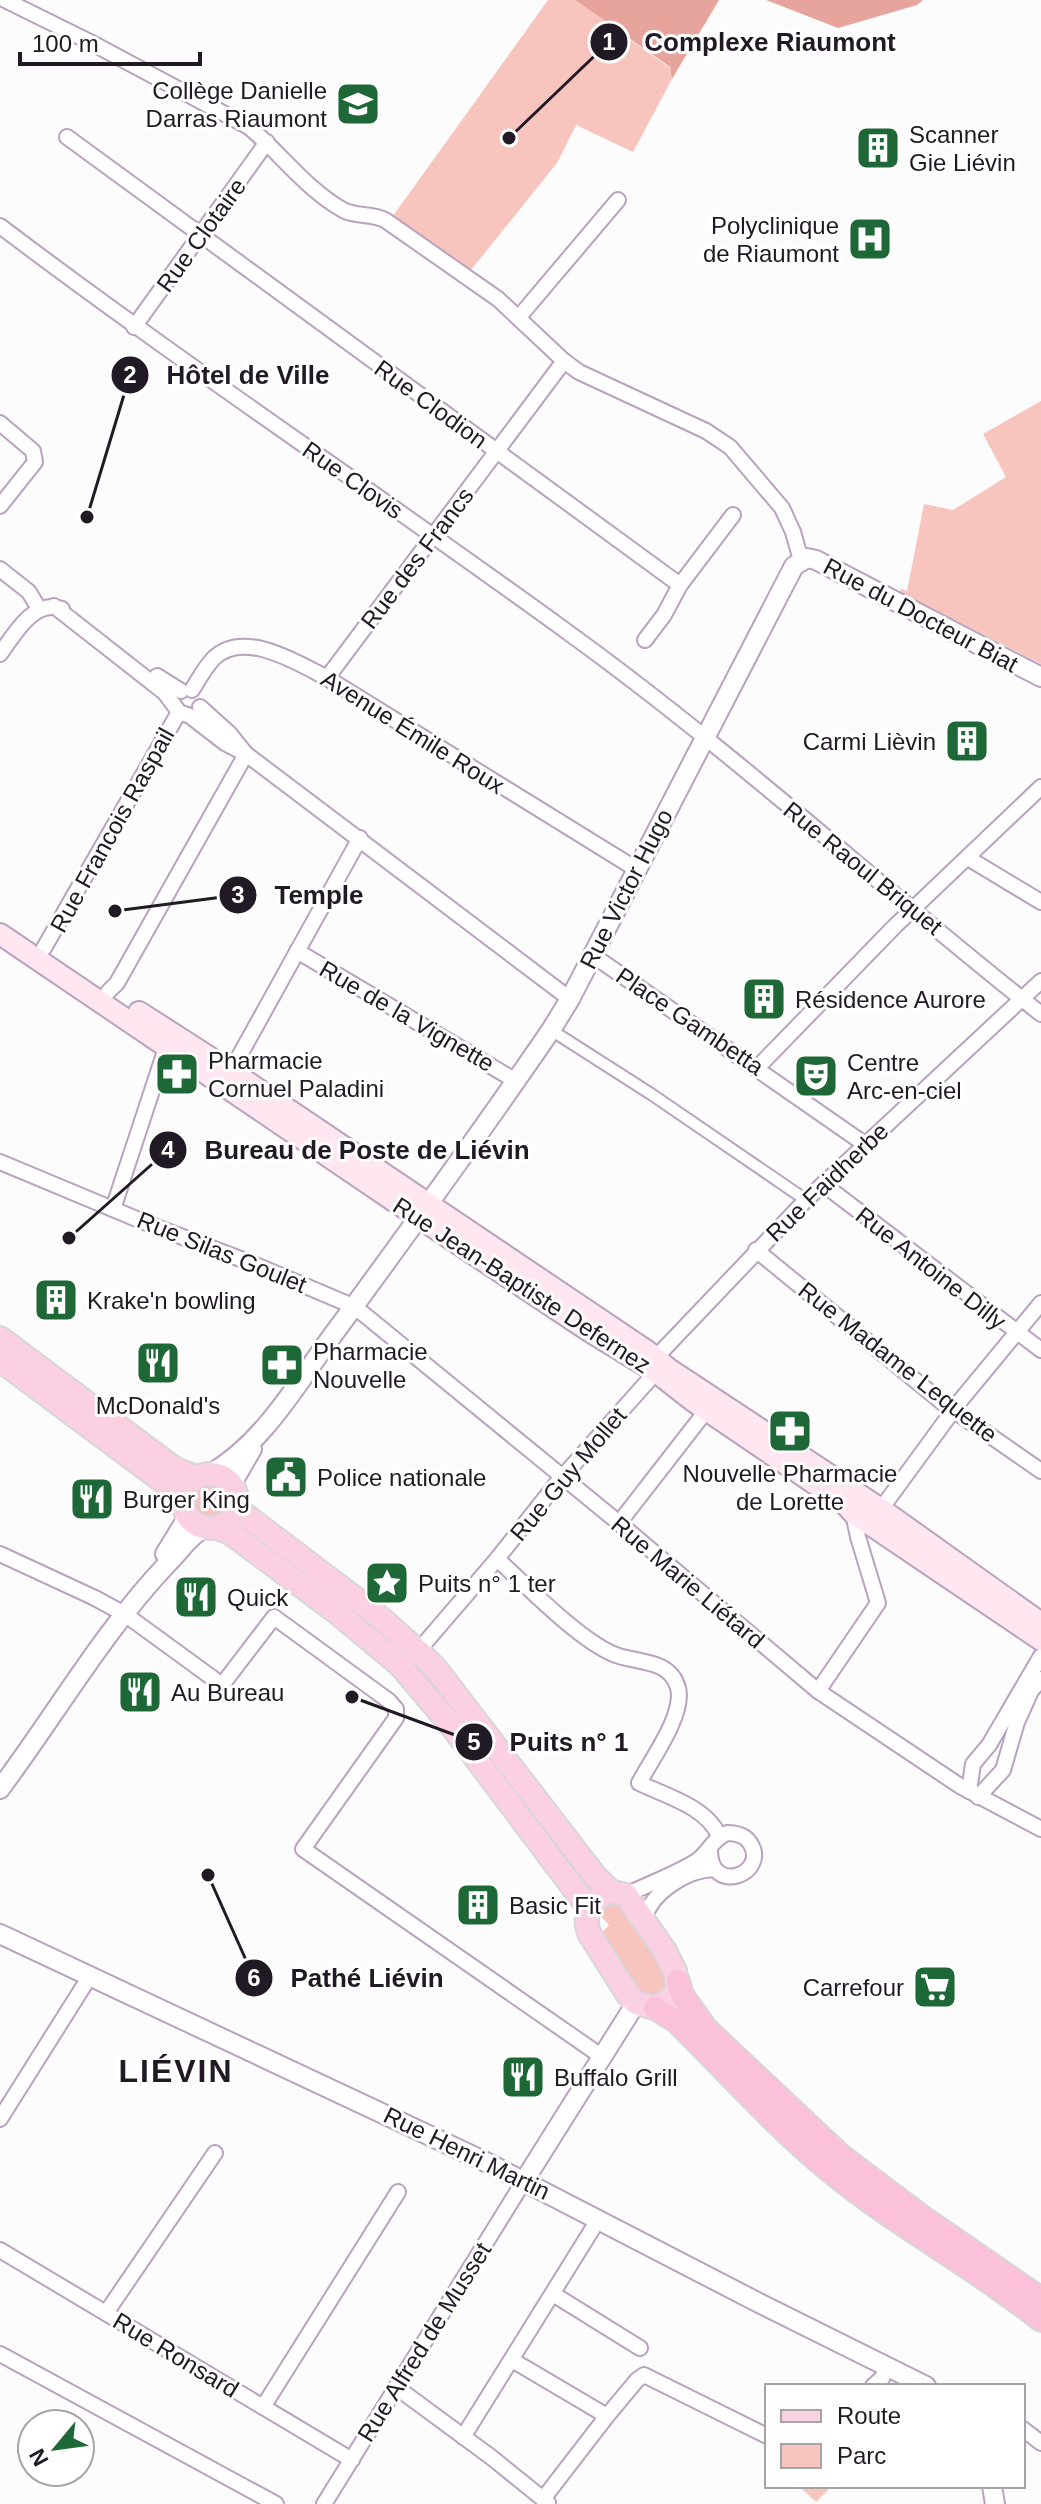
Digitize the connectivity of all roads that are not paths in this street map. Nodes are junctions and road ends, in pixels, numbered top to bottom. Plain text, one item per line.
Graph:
1 (5, 0) edge
2 (67, 137) dead end
3 (267, 142) junction
4 (618, 200) dead end
5 (0, 226) edge
6 (200, 234) junction
7 (519, 317) junction
8 (134, 327) junction
9 (564, 361) junction
10 (0, 423) edge
11 (496, 453) junction
12 (0, 506) edge
13 (733, 515) dead end
14 (432, 536) junction
15 (801, 560) junction
16 (0, 569) edge
17 (680, 585) junction
18 (47, 608) junction
19 (645, 640) dead end
20 (0, 654) edge
21 (1041, 677) edge
22 (327, 678) junction
23 (186, 703) junction
24 (704, 737) junction
25 (246, 754) junction
26 (1041, 787) edge
27 (360, 838) junction
28 (968, 858) junction
29 (636, 869) junction
30 (1041, 902) edge
31 (912, 909) junction
32 (0, 918) edge
33 (0, 934) edge
34 (44, 948) junction
35 (297, 951) junction
36 (591, 954) junction
37 (1041, 981) edge
38 (108, 992) junction
39 (570, 999) junction
40 (1022, 999) junction
41 (1041, 1014) edge
42 (551, 1030) junction
43 (169, 1040) junction
44 (758, 1067) junction
45 (231, 1071) junction
46 (516, 1081) junction
47 (866, 1145) junction
48 (0, 1162) edge
49 (823, 1184) junction
50 (806, 1200) junction
51 (113, 1209) junction
52 (424, 1211) junction
53 (756, 1250) junction
54 (1041, 1303) edge
55 (355, 1307) junction
56 (1014, 1332) junction
57 (0, 1338) edge
58 (1041, 1350) edge
59 (0, 1360) edge
60 (656, 1365) junction
61 (706, 1411) junction
62 (954, 1411) junction
63 (270, 1421) junction
64 (1041, 1471) edge
65 (187, 1476) junction
66 (561, 1478) junction
67 (236, 1496) junction
68 (881, 1509) junction
69 (853, 1513) junction
70 (197, 1518) junction
71 (619, 1523) junction
72 (0, 1554) edge
73 (497, 1559) junction
74 (126, 1615) junction
75 (1041, 1623) edge
76 (1041, 1640) edge
77 (418, 1651) junction
78 (1041, 1656) edge
79 (1041, 1679) edge
80 (818, 1691) junction
81 (0, 1789) edge
82 (974, 1794) junction
83 (1041, 1829) edge
84 (719, 1836) junction
85 (710, 1850) junction
86 (714, 1869) junction
87 (618, 1893) junction
88 (588, 1910) junction
89 (644, 1919) junction
90 (0, 1934) edge
91 (90, 1976) junction
92 (678, 1981) junction
93 (646, 2005) junction
94 (601, 2056) junction
95 (0, 2119) edge
96 (215, 2153) dead end
97 (524, 2181) junction
98 (398, 2192) dead end
99 (598, 2220) junction
100 (0, 2250) edge
101 (553, 2294) junction
102 (1041, 2299) edge
103 (106, 2313) junction
104 (1041, 2320) edge
105 (640, 2348) dead end
106 (0, 2354) edge
107 (512, 2360) junction
108 (888, 2366) junction
109 (874, 2384) edge
110 (922, 2384) edge
111 (396, 2387) junction
112 (263, 2407) junction
113 (607, 2416) junction
114 (765, 2435) edge
115 (463, 2437) junction
116 (352, 2460) junction
117 (546, 2502) edge
118 (276, 2504) edge
119 (324, 2504) edge

1 - 3 street
2 - 6 street, Rue Clodion
3 - 6 street, Rue Clotaire
3 - 7 street
4 - 7 street
5 - 8 street, Rue Clovis
6 - 8 street, Rue Clotaire
6 - 11 street, Rue Clodion
7 - 9 street
8 - 14 street, Rue Clovis
9 - 11 street, Rue des Francs
9 - 15 street
10 - 12 street
11 - 14 street, Rue des Francs
11 - 17 street, Rue Clodion
13 - 17 street
14 - 22 street, Rue des Francs
14 - 24 street, Rue Clovis
15 - 21 street, Rue du Docteur Biat
15 - 24 street, Rue Victor Hugo
16 - 18 street
17 - 19 street
18 - 20 street
18 - 23 street
22 - 23 street, Avenue Émile Roux
22 - 29 street, Avenue Émile Roux
23 - 25 street
23 - 34 street, Rue Francois Raspail
24 - 29 street, Rue Victor Hugo
24 - 31 street, Rue Raoul Briquet
25 - 27 street
25 - 38 street
26 - 28 street
27 - 35 street
27 - 39 street
28 - 30 street
28 - 31 street
29 - 36 street, Rue Victor Hugo
31 - 40 street, Rue Raoul Briquet
31 - 44 street
32 - 34 main road, Rue Jean-Baptiste Defernez
33 - 43 main road, Rue Jean-Baptiste Defernez
34 - 38 main road, Rue Jean-Baptiste Defernez
35 - 45 street
35 - 46 street, Rue de la Vignette
36 - 39 street, Rue Victor Hugo
36 - 44 street, Place Gambetta
37 - 40 street, Rue Faidherbe
38 - 43 main road, Rue Jean-Baptiste Defernez
39 - 42 street, Rue Victor Hugo
40 - 41 street, Rue Raoul Briquet
40 - 47 street, Rue Faidherbe
42 - 46 street, Rue Victor Hugo
42 - 50 street
43 - 45 main road, Rue Jean-Baptiste Defernez
43 - 51 street
43 - 52 main road, Rue Jean-Baptiste Defernez
44 - 47 street, Place Gambetta
45 - 52 main road, Rue Jean-Baptiste Defernez
46 - 52 street, Rue Victor Hugo
47 - 49 street, Rue Faidherbe
48 - 51 street, Rue Silas Goulet
49 - 50 street, Rue Faidherbe
49 - 56 street, Rue Antoine Dilly
50 - 53 street, Rue Faidherbe
51 - 55 street, Rue Silas Goulet
52 - 55 street, Rue Victor Hugo
52 - 60 main road, Rue Jean-Baptiste Defernez
53 - 60 street, Rue Faidherbe
53 - 62 street, Rue Madame Lequette
54 - 56 street
55 - 63 street, Rue Victor Hugo
55 - 66 street, Rue Marie Liétard
56 - 58 street, Rue Antoine Dilly
56 - 62 street
57 - 65 main road
59 - 65 main road
60 - 61 main road, Rue Jean-Baptiste Defernez
60 - 66 street, Rue Guy Mollet
60 - 68 main road, Rue Jean-Baptiste Defernez
61 - 69 main road, Rue Jean-Baptiste Defernez
61 - 71 street
62 - 64 street, Rue Madame Lequette
62 - 68 street
63 - 65 street
63 - 67 street
65 - 67 main road
65 - 70 main road
66 - 71 street, Rue Marie Liétard
66 - 73 street, Rue Guy Mollet
67 - 70 main road
67 - 77 main road
68 - 75 main road, Rue Jean-Baptiste Defernez
69 - 76 main road, Rue Jean-Baptiste Defernez
69 - 80 street
70 - 74 street
70 - 88 main road
71 - 80 street, Rue Marie Liétard
72 - 74 street
73 - 77 street, Rue Guy Mollet
73 - 84 street
74 - 81 street
74 - 94 street
77 - 87 main road
78 - 82 street
79 - 82 street
80 - 82 street, Rue Marie Liétard
82 - 83 street, Rue Marie Liétard
84 - 85 street
84 - 86 street
85 - 86 street
85 - 87 street
86 - 89 street
87 - 88 main road
87 - 89 main road
88 - 93 main road
89 - 92 main road
90 - 91 street, Rue Henri Martin
91 - 95 street
91 - 97 street, Rue Henri Martin
92 - 93 main road
92 - 102 highway
93 - 94 street
93 - 104 highway
94 - 97 street
96 - 103 street
97 - 99 street, Rue Henri Martin
97 - 111 street, Rue Alfred de Musset
98 - 112 street
99 - 101 street
99 - 108 street, Rue Henri Martin
100 - 103 street, Rue Ronsard
101 - 105 street
101 - 107 street
103 - 112 street, Rue Ronsard
106 - 118 street
107 - 113 street
107 - 115 street
108 - 109 street
108 - 110 street, Rue Henri Martin
111 - 115 street
111 - 116 street, Rue Alfred de Musset
112 - 116 street, Rue Ronsard
113 - 114 street
113 - 117 street
115 - 117 street
116 - 119 street, Rue Alfred de Musset

